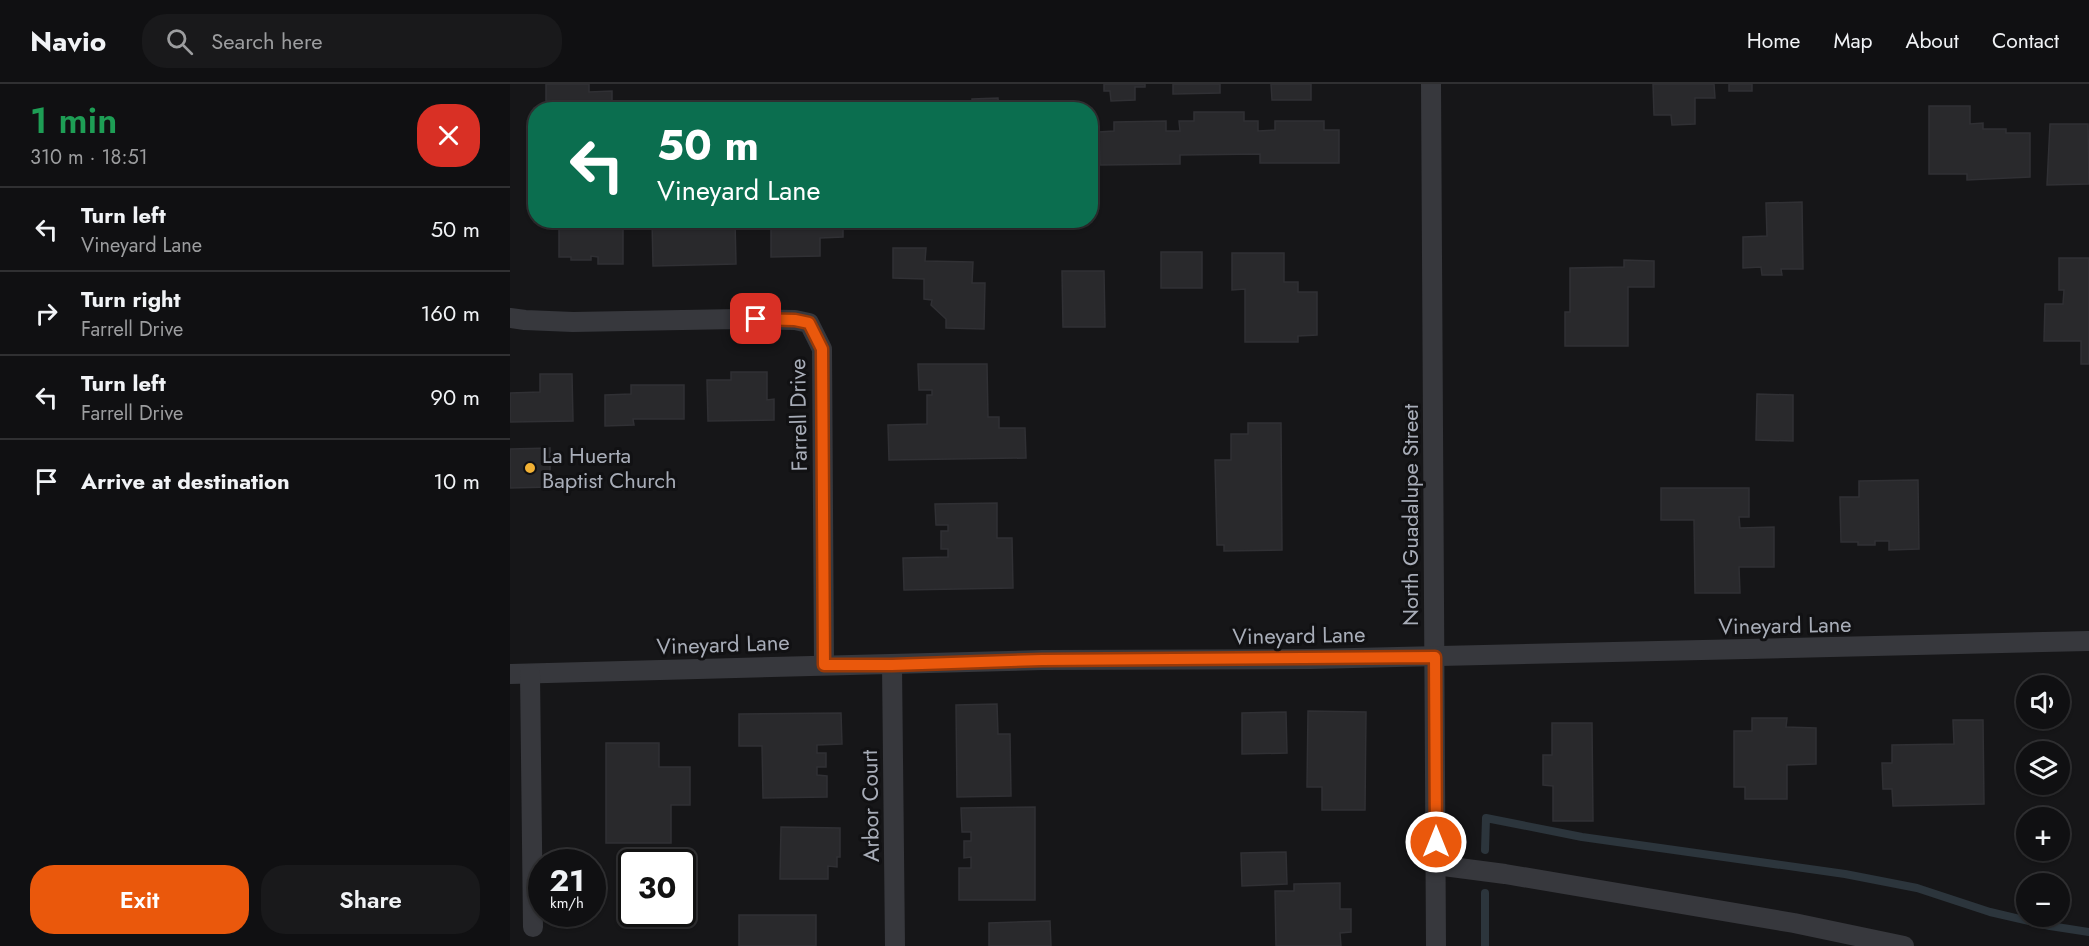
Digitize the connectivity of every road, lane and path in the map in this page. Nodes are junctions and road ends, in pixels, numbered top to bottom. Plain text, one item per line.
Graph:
1 (1431, 84) edge
2 (510, 318) edge
3 (2089, 641) edge
4 (1435, 657) junction
5 (824, 665) junction
6 (892, 665) junction
7 (510, 674) edge
8 (530, 674) junction
9 (532, 849) edge
10 (1436, 865) junction
11 (896, 946) edge
12 (1436, 946) edge
13 (1904, 946) edge

1 - 4 street, North Guadalupe Street
2 - 5 street, Farrell Drive
3 - 4 street, Vineyard Lane
4 - 6 street, Vineyard Lane
4 - 10 street, North Guadalupe Street
5 - 6 street, Vineyard Lane
5 - 8 street, Vineyard Lane
6 - 11 street, Arbor Court
7 - 8 street, Vineyard Lane
8 - 9 street
10 - 12 street, North Guadalupe Street
10 - 13 street

